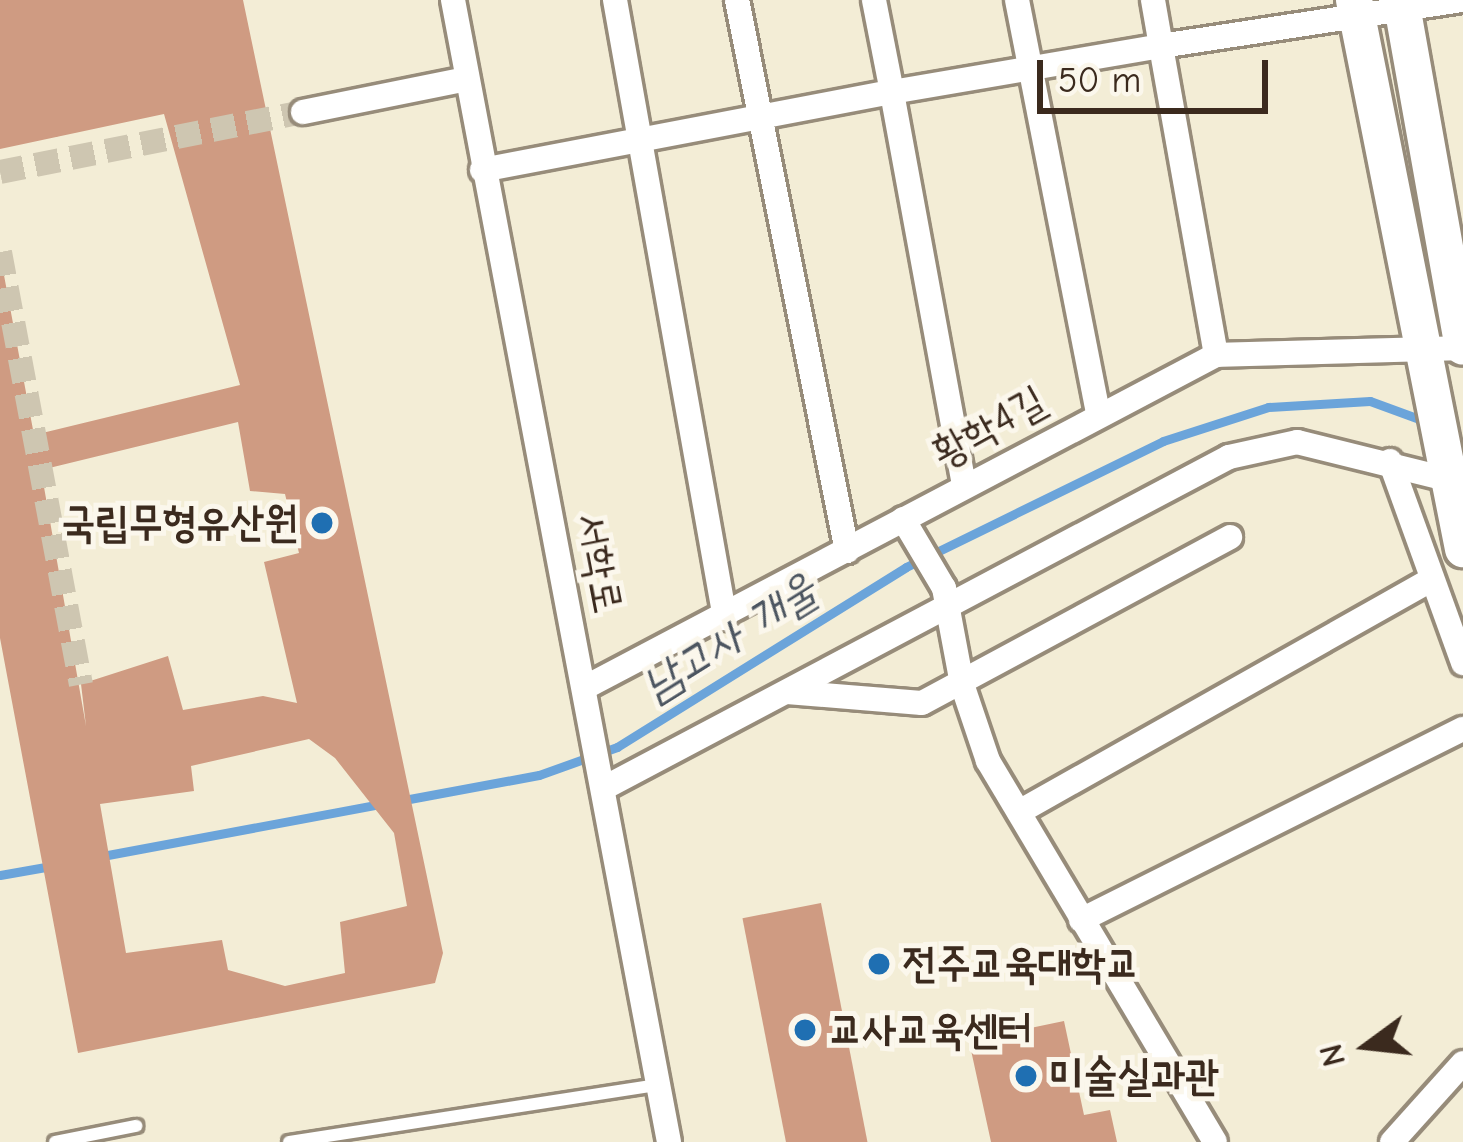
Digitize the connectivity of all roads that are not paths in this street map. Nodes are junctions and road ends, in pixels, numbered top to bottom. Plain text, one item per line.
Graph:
1 (453, 0) edge
2 (615, 0) edge
3 (737, 0) edge
4 (874, 0) edge
5 (1017, 0) edge
6 (1153, 0) edge
7 (1463, 0) edge
8 (1402, 4) edge
9 (1357, 8) edge
10 (1161, 46) junction
11 (1030, 65) junction
12 (466, 80) junction
13 (892, 92) junction
14 (303, 112) tunnel mouth
15 (761, 118) junction
16 (641, 140) junction
17 (482, 170) junction
18 (1463, 347) edge
19 (1216, 355) junction
20 (1422, 364) junction
21 (1098, 412) junction
22 (1390, 461) junction
23 (1449, 475) edge
24 (964, 484) junction
25 (910, 529) junction
26 (1231, 537) dead end
27 (1463, 549) edge
28 (847, 551) junction
29 (1432, 579) junction
30 (946, 603) junction
31 (725, 618) junction
32 (1463, 663) edge
33 (962, 684) junction
34 (584, 688) junction
35 (787, 692) junction
36 (1463, 729) edge
37 (602, 780) junction
38 (1019, 812) junction
39 (1081, 920) junction
40 (1463, 1063) edge
41 (658, 1085) junction
42 (136, 1126) dead end
43 (55, 1142) edge
44 (289, 1142) edge
45 (669, 1142) edge
46 (1215, 1142) edge
47 (1392, 1142) edge

1 - 12 street, 서학로
2 - 16 street
3 - 15 street
4 - 13 street
5 - 11 street
6 - 10 street
7 - 8 street
8 - 9 street
8 - 18 street
9 - 10 street
9 - 20 street
10 - 11 street
10 - 19 street
11 - 13 street
11 - 21 street
12 - 14 street
12 - 17 street, 서학로
13 - 15 street
13 - 24 street
15 - 16 street
15 - 28 street
16 - 17 street
16 - 31 street
17 - 34 street, 서학로
18 - 20 street, 황학4길
19 - 20 street, 황학4길
19 - 21 street, 황학4길
20 - 23 street
21 - 24 street, 황학4길
22 - 23 street
22 - 29 street
22 - 30 street
23 - 27 street
24 - 25 street, 황학4길
25 - 28 street, 황학4길
25 - 30 street
26 - 33 street
28 - 31 street, 황학4길
29 - 32 street
29 - 38 street
30 - 33 street
30 - 35 street
31 - 34 street, 황학4길
33 - 35 street
33 - 38 street
34 - 37 street, 서학로
35 - 37 street
36 - 39 street
37 - 41 street, 서학로
38 - 39 street
39 - 46 street
40 - 47 street
41 - 44 lane
41 - 45 street, 서학로
42 - 43 lane

